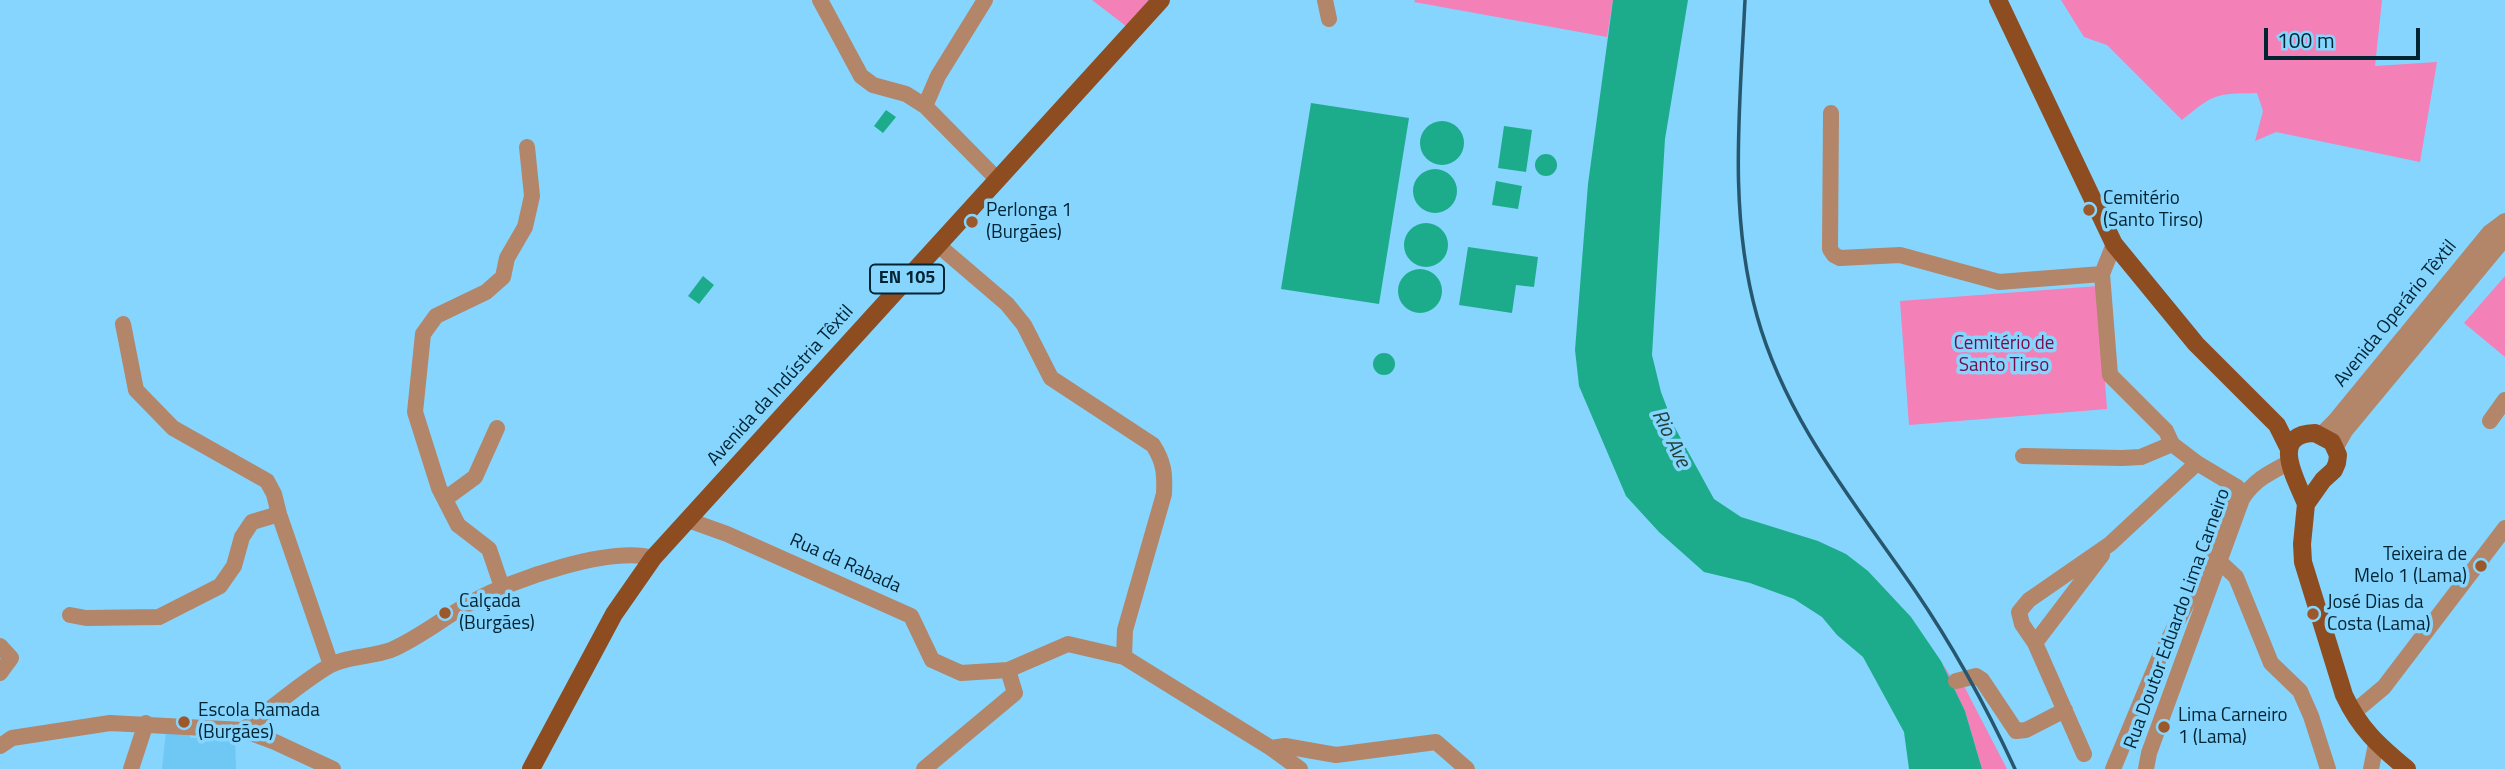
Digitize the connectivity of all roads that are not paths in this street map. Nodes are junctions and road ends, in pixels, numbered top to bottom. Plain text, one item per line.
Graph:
1 (820, 0) edge
2 (985, 0) edge
3 (1161, 0) edge
4 (1325, 0) edge
5 (1998, 0) edge
6 (1329, 19) dead end
7 (925, 106) junction
8 (1830, 113) dead end
9 (527, 147) dead end
10 (997, 179) junction
11 (2505, 221) edge
12 (2505, 238) edge
13 (938, 244) junction
14 (2113, 244) junction
15 (2102, 274) junction
16 (123, 324) dead end
17 (2505, 400) edge
18 (2490, 421) dead end
19 (2277, 425) junction
20 (497, 428) dead end
21 (2322, 434) junction
22 (2302, 435) junction
23 (2172, 444) junction
24 (2336, 447) junction
25 (2023, 456) dead end
26 (2197, 463) junction
27 (2291, 463) junction
28 (2323, 480) junction
29 (445, 499) junction
30 (2306, 505) junction
31 (279, 514) junction
32 (688, 520) junction
33 (2505, 528) edge
34 (2110, 544) junction
35 (653, 558) junction
36 (2220, 562) junction
37 (502, 587) junction
38 (70, 615) dead end
39 (2035, 643) junction
40 (0, 646) edge
41 (1124, 657) junction
42 (331, 665) junction
43 (1008, 670) junction
44 (0, 673) edge
45 (1956, 681) dead end
46 (2065, 710) junction
47 (2353, 713) junction
48 (146, 723) junction
49 (243, 730) junction
50 (2376, 744) junction
51 (0, 746) edge
52 (2084, 754) dead end
53 (1275, 759) edge
54 (131, 769) edge
55 (333, 769) edge
56 (531, 769) edge
57 (923, 769) edge
58 (1300, 769) edge
59 (1467, 769) edge
60 (2113, 769) edge
61 (2146, 769) edge
62 (2328, 769) edge
63 (2371, 769) edge
64 (2407, 769) edge

1 - 7 street
2 - 7 street
3 - 10 main road, Avenida da Indústria Têxtil / EN 105
4 - 6 street
5 - 14 main road
7 - 10 street
8 - 15 street
9 - 29 street
10 - 13 main road, Avenida da Indústria Têxtil / EN 105
11 - 21 street, Avenida Operário Têxtil
12 - 24 street, Avenida Operário Têxtil
13 - 32 main road, Avenida da Indústria Têxtil / EN 105
13 - 41 street
14 - 15 street
14 - 19 main road
15 - 23 street
16 - 31 street
17 - 18 street
19 - 22 main road
19 - 27 main road
20 - 29 street
21 - 22 main road
21 - 24 main road
22 - 27 main road
23 - 25 street
23 - 26 street
24 - 28 main road
26 - 34 street
26 - 60 street
27 - 28 main road
27 - 30 main road
27 - 36 street, Rua Doutor Eduardo Lima Carneiro
28 - 30 main road
29 - 37 street
30 - 47 main road
31 - 38 street
31 - 42 street
32 - 35 main road, Avenida da Indústria Têxtil / EN 105
32 - 43 street, Rua da Rabada
33 - 47 street
34 - 39 street
34 - 39 street
35 - 37 street
35 - 56 main road, Avenida da Indústria Têxtil / EN 105
36 - 61 street, Rua Doutor Eduardo Lima Carneiro
36 - 62 street
37 - 42 street
39 - 46 street
40 - 44 street
41 - 43 street, Rua da Rabada
41 - 53 street, Rua da Rabada
42 - 49 street
43 - 57 street
45 - 46 street
46 - 52 street
47 - 50 main road
48 - 49 street
48 - 51 street
48 - 54 street
49 - 55 street
50 - 63 street
50 - 64 main road
53 - 58 street, Rua da Rabada
53 - 59 street

